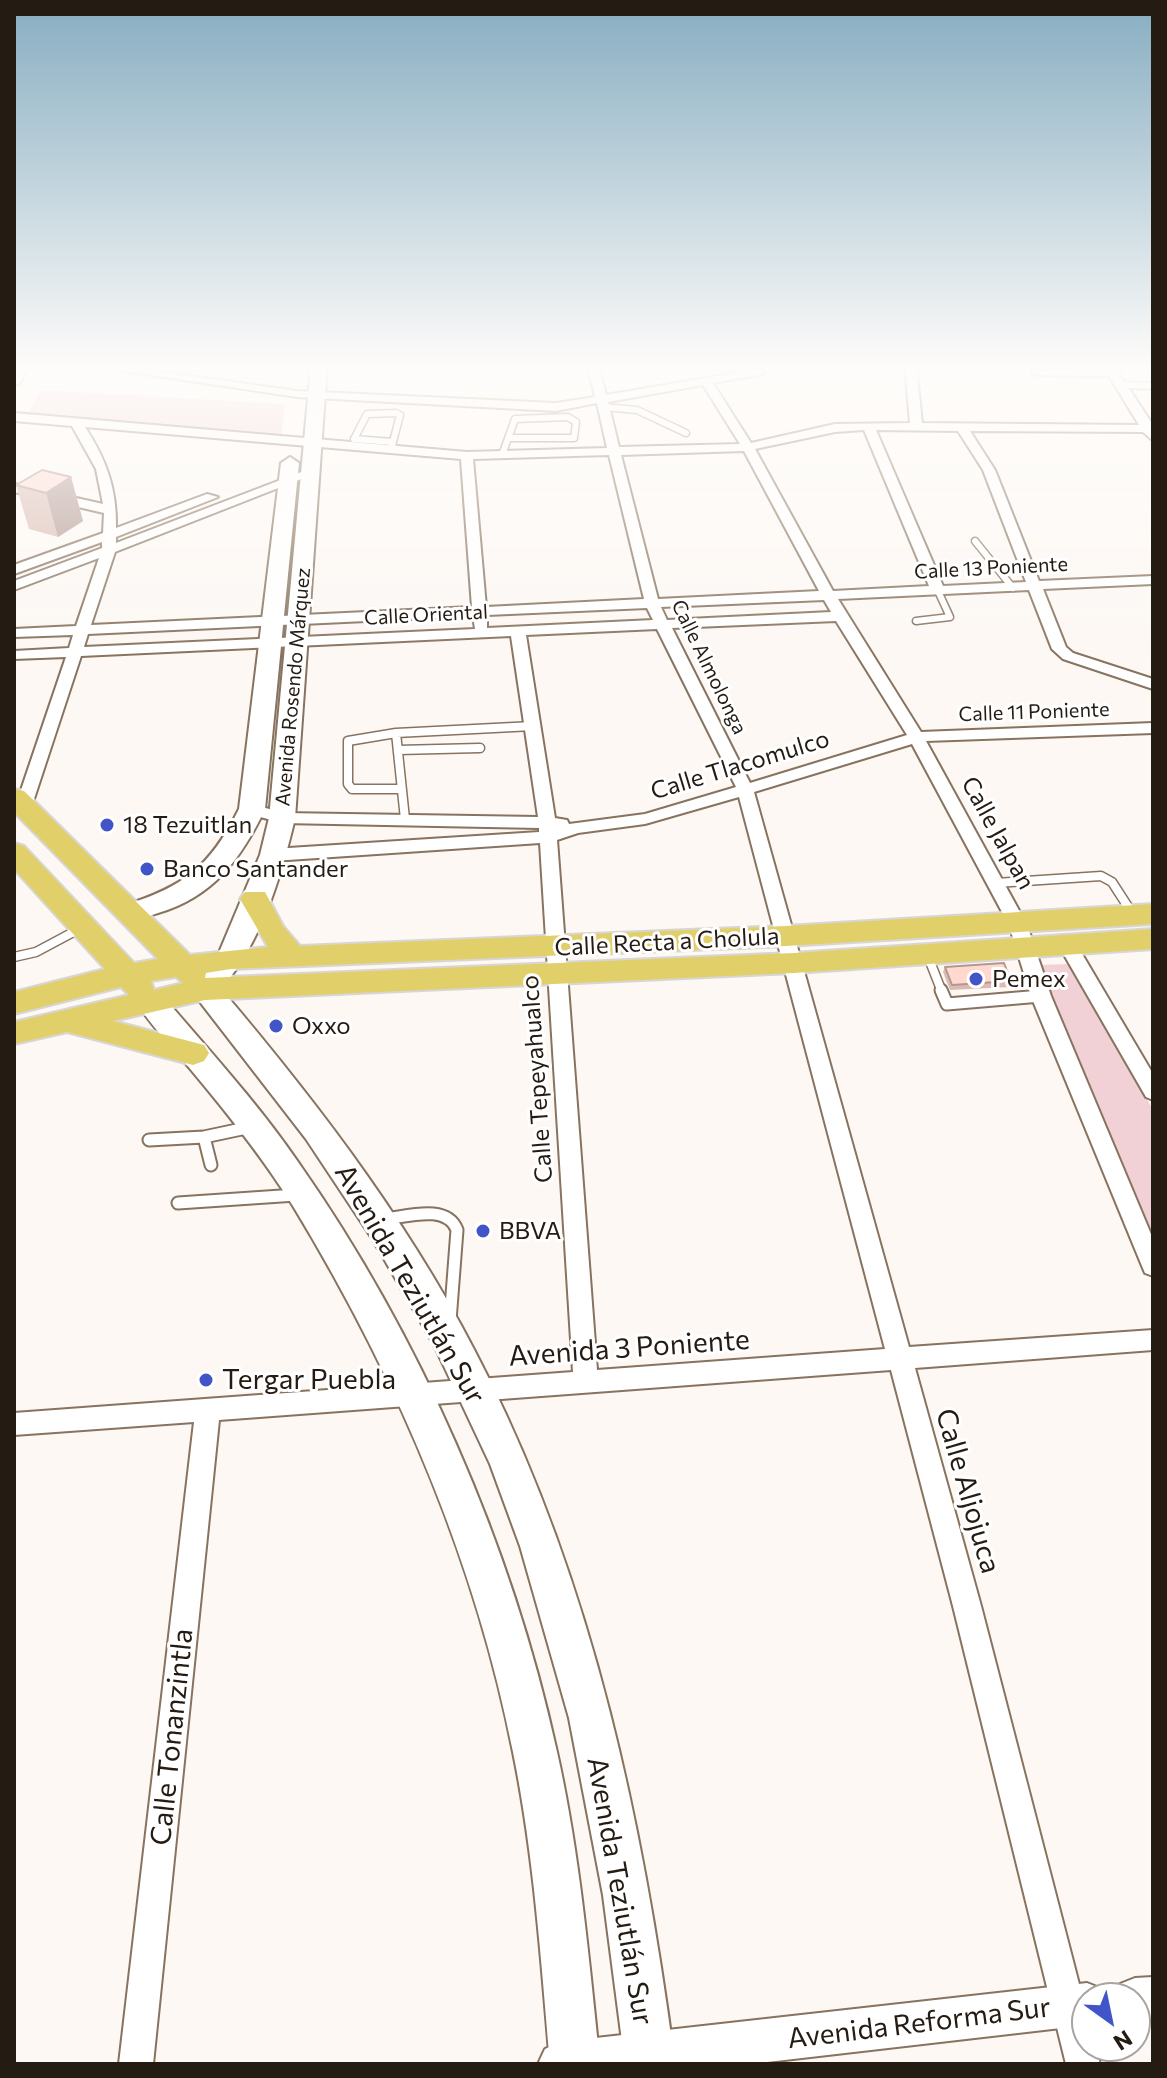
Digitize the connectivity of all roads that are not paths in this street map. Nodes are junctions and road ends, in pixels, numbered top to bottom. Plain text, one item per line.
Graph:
1 (299, 462) joint
2 (101, 463) edge
3 (296, 463) edge
4 (297, 463) edge
5 (468, 463) edge
6 (619, 463) edge
7 (757, 463) edge
8 (884, 463) edge
9 (984, 463) edge
10 (14, 488) edge
11 (111, 510) junction
12 (110, 534) junction
13 (975, 541) dead end
14 (108, 552) junction
15 (14, 570) edge
16 (1153, 580) edge
17 (14, 586) edge
18 (1033, 587) junction
19 (1013, 588) junction
20 (938, 591) junction
21 (830, 597) junction
22 (653, 606) junction
23 (480, 613) junction
24 (840, 616) junction
25 (916, 621) dead end
26 (661, 624) junction
27 (81, 630) junction
28 (298, 631) junction
29 (518, 631) junction
30 (270, 632) junction
31 (14, 633) edge
32 (482, 633) junction
33 (76, 652) junction
34 (14, 655) edge
35 (1153, 684) edge
36 (533, 726) junction
37 (1153, 728) edge
38 (396, 733) junction
39 (916, 737) junction
40 (480, 748) dead end
41 (398, 750) junction
42 (401, 789) junction
43 (745, 789) junction
44 (19, 801) edge
45 (252, 809) junction
46 (282, 818) junction
47 (405, 819) junction
48 (548, 829) junction
49 (273, 855) junction
50 (18, 861) edge
51 (996, 883) junction
52 (255, 899) junction
53 (132, 912) junction
54 (1144, 915) edge
55 (91, 932) junction
56 (1022, 936) junction
57 (1153, 939) edge
58 (1068, 946) junction
59 (790, 950) junction
60 (927, 954) junction
61 (14, 957) edge
62 (292, 957) junction
63 (231, 959) junction
64 (555, 961) junction
65 (193, 977) junction
66 (140, 987) junction
67 (1041, 996) junction
68 (14, 1003) edge
69 (53, 1007) junction
70 (14, 1033) edge
71 (193, 1053) junction
72 (1153, 1092) edge
73 (253, 1126) junction
74 (204, 1137) junction
75 (149, 1140) dead end
76 (211, 1165) dead end
77 (302, 1194) junction
78 (178, 1203) dead end
79 (378, 1220) junction
80 (1153, 1266) edge
81 (448, 1338) junction
82 (1153, 1340) edge
83 (897, 1357) junction
84 (586, 1382) junction
85 (476, 1390) junction
86 (415, 1396) junction
87 (208, 1410) junction
88 (14, 1424) edge
89 (1072, 1982) edge
90 (1071, 2006) edge
91 (649, 2059) edge
92 (570, 2063) edge
93 (136, 2064) edge

1 - 28 main road, Avenida Rosendo Márquez
1 - 30 main road, Avenida Rosendo Márquez
2 - 11 street
3 - 12 street
4 - 14 street
5 - 23 street
6 - 22 street, Calle Almolonga
7 - 21 street, Calle Jalpan
8 - 20 street
9 - 18 street
10 - 11 street
11 - 12 street
12 - 14 street
12 - 15 street
13 - 19 lane
14 - 17 street
14 - 27 street
16 - 18 street, Calle 13 Poniente
18 - 19 street, Calle 13 Poniente
18 - 35 street
19 - 20 street, Calle 13 Poniente
20 - 21 street, Calle 13 Poniente
20 - 25 lane
21 - 22 street, Calle Oriental
21 - 24 street, Calle Jalpan
22 - 23 street, Calle Oriental
22 - 26 street, Calle Almolonga
23 - 28 street, Calle Oriental
23 - 32 street
24 - 26 street, Calle Oriental
24 - 39 street, Calle Jalpan
26 - 29 street, Calle Oriental
26 - 43 street, Calle Almolonga
27 - 30 street, Calle Oriental
27 - 31 street, Calle Oriental
27 - 33 street
28 - 30 street, Calle Oriental
28 - 32 street, Calle Oriental
28 - 46 main road, Avenida Rosendo Márquez
29 - 32 street, Calle Oriental
29 - 36 street, Calle Tepeyahualco
30 - 33 street, Calle Oriental
30 - 45 main road, Avenida Rosendo Márquez
33 - 34 street, Calle Oriental
33 - 44 street
36 - 38 lane
36 - 48 street, Calle Tepeyahualco
37 - 39 street, Calle 11 Poniente
38 - 41 lane
38 - 42 lane
39 - 43 street, Calle Tlacomulco
39 - 51 street, Calle Jalpan
40 - 41 lane
41 - 42 lane
42 - 47 lane
43 - 48 street, Calle Tlacomulco
43 - 59 street, Calle Almolonga
44 - 53 main road, Avenida Teziutlán Sur
45 - 46 street, Calle Tlacomulco
45 - 53 main road, Avenida Rosendo Márquez
46 - 47 street, Calle Tlacomulco
46 - 49 main road, Avenida Rosendo Márquez
47 - 48 street, Calle Tlacomulco
48 - 49 street, Calle Tlacomulco
48 - 64 street, Calle Tepeyahualco
49 - 52 main road, Avenida Rosendo Márquez
50 - 55 main road, Avenida Teziutlán Sur
51 - 54 lane
51 - 56 street, Calle Jalpan
52 - 62 main road
52 - 63 main road, Avenida Rosendo Márquez
53 - 65 main road, Avenida Teziutlán Sur
54 - 56 main road, Calle Recta a Cholula
55 - 61 lane
55 - 66 main road, Avenida Teziutlán Sur
55 - 69 main road
56 - 58 main road, Calle Recta a Cholula
56 - 59 main road, Calle Recta a Cholula
56 - 60 main road, Calle Recta a Cholula
56 - 67 street, Calle Jalpan
57 - 58 main road, Calle Recta a Cholula
58 - 72 street
59 - 60 main road, Calle Recta a Cholula
59 - 64 main road, Calle Recta a Cholula
59 - 83 street, Calle Aljojuca
60 - 67 lane
62 - 63 main road, Calle Recta a Cholula
62 - 64 main road, Calle Recta a Cholula
63 - 65 main road, Calle Recta a Cholula
64 - 65 main road, Calle Recta a Cholula
64 - 84 street, Calle Tepeyahualco
65 - 66 main road
65 - 79 main road, Avenida Teziutlán Sur
66 - 69 main road
66 - 71 main road, Avenida Teziutlán Sur
67 - 80 street, Calle Jalpan
68 - 69 main road
69 - 70 main road
69 - 71 main road
71 - 73 main road, Avenida Teziutlán Sur
73 - 74 lane
73 - 77 main road, Avenida Teziutlán Sur
74 - 75 lane
74 - 76 lane
77 - 78 lane
77 - 86 main road, Avenida Teziutlán Sur
79 - 81 main road, Avenida Teziutlán Sur
79 - 81 lane
81 - 85 main road, Avenida Teziutlán Sur
82 - 83 street, Avenida 3 Poniente
83 - 84 street, Avenida 3 Poniente
83 - 89 street, Calle Aljojuca
84 - 85 street, Avenida 3 Poniente
85 - 86 street, Avenida 3 Poniente
85 - 91 main road, Avenida Teziutlán Sur
86 - 87 street, Avenida 3 Poniente
86 - 92 main road, Avenida Teziutlán Sur
87 - 88 street, Avenida 3 Poniente
87 - 93 street, Calle Tonanzintla
90 - 91 street, Avenida Reforma Sur
91 - 92 street, Avenida Reforma Sur

